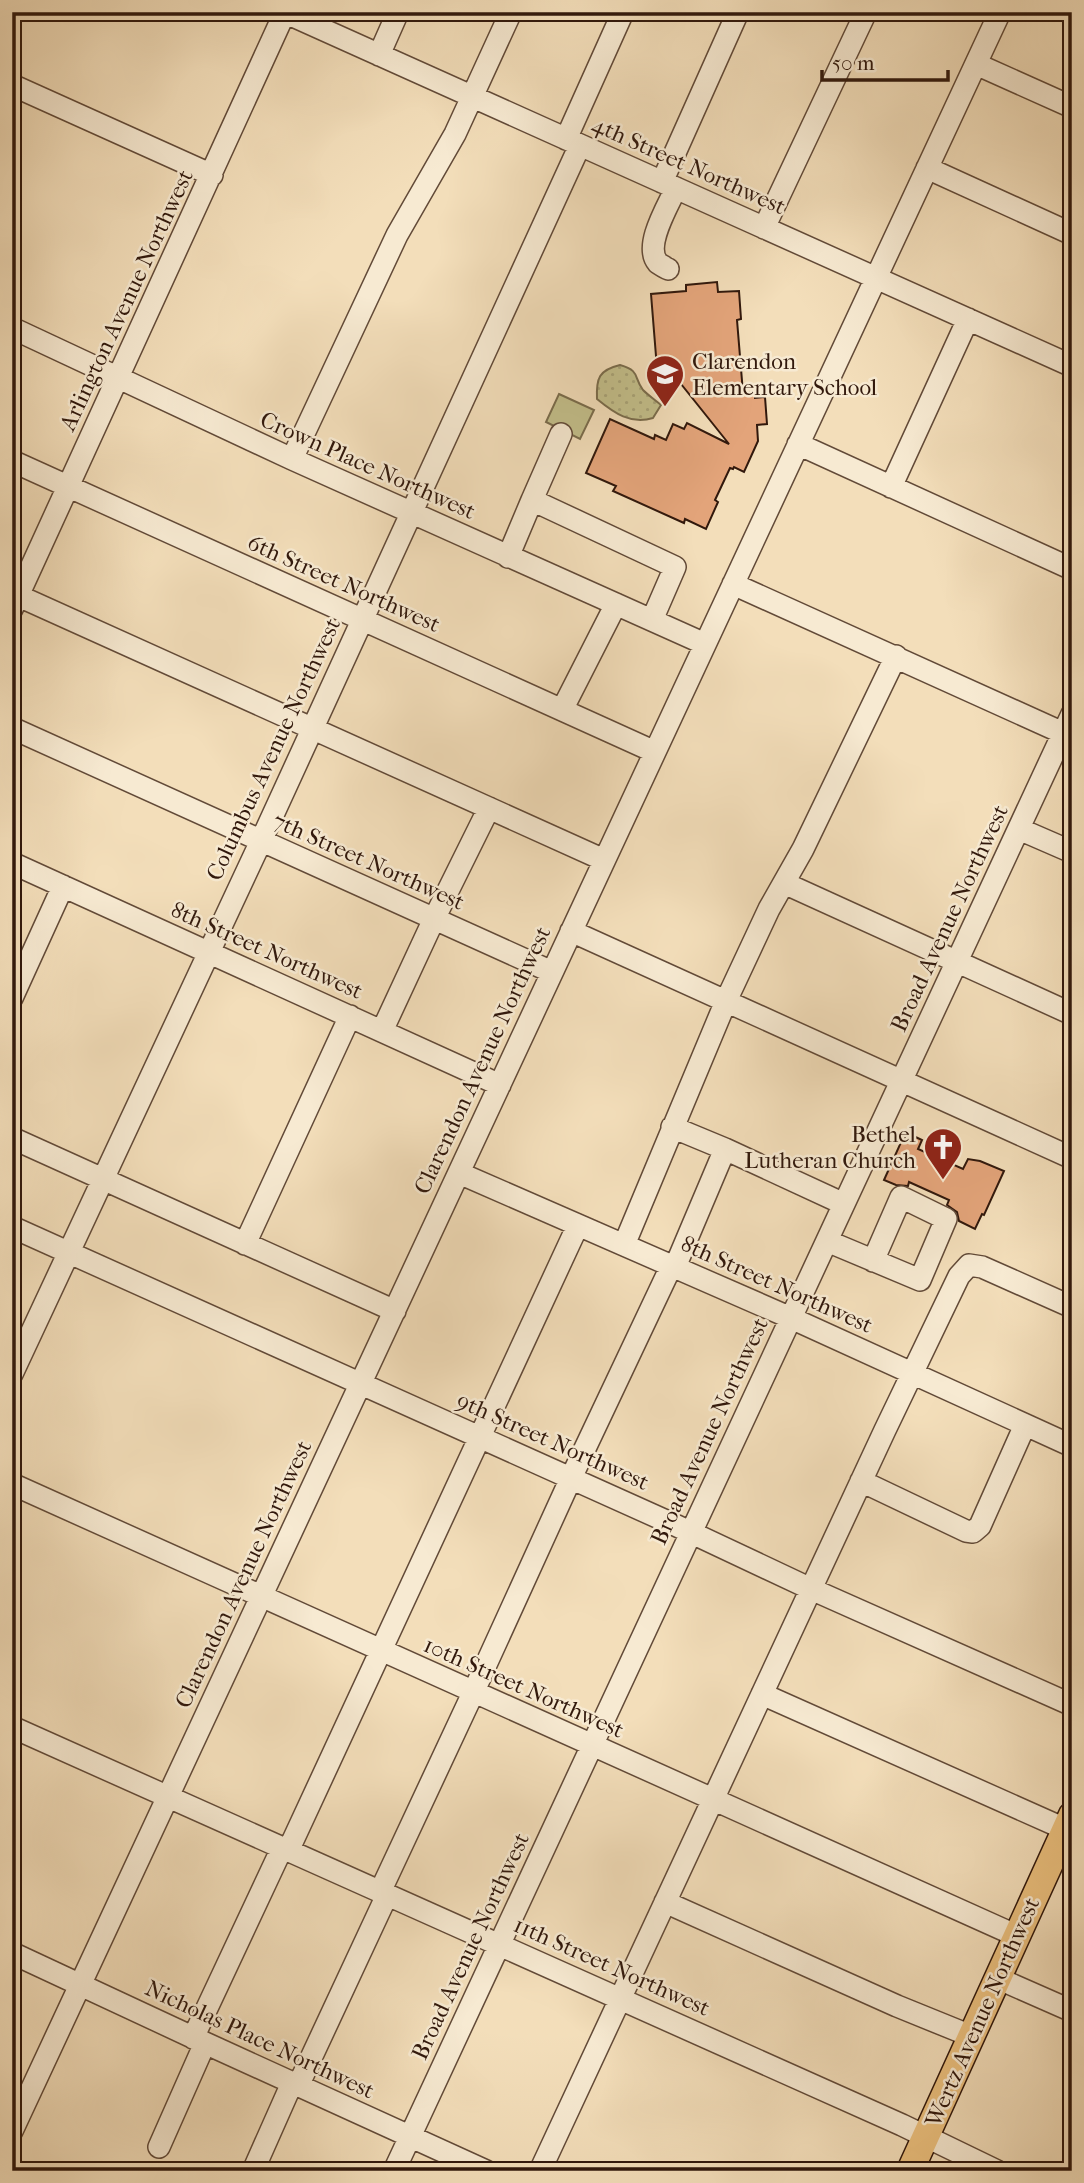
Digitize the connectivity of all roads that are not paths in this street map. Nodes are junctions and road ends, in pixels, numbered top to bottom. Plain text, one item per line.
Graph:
1 (284, 12) edge
2 (398, 12) edge
3 (511, 12) edge
4 (623, 12) edge
5 (738, 12) edge
6 (866, 12) edge
7 (1000, 12) edge
8 (379, 55) junction
9 (976, 64) junction
10 (12, 85) edge
11 (472, 97) junction
12 (1072, 107) edge
13 (573, 142) junction
14 (927, 168) junction
15 (212, 175) junction
16 (669, 185) junction
17 (764, 228) junction
18 (1072, 234) edge
19 (668, 269) dead end
20 (876, 278) junction
21 (968, 319) junction
22 (12, 328) edge
23 (1072, 366) edge
24 (119, 378) junction
25 (561, 433) dead end
26 (798, 444) junction
27 (292, 459) junction
28 (12, 461) edge
29 (69, 487) junction
30 (891, 487) junction
31 (532, 500) junction
32 (412, 514) junction
33 (508, 557) junction
34 (1072, 569) edge
35 (733, 584) junction
36 (14, 599) edge
37 (616, 604) junction
38 (361, 619) junction
39 (652, 620) junction
40 (705, 643) junction
41 (896, 656) junction
42 (562, 710) junction
43 (1067, 724) edge
44 (12, 728) edge
45 (312, 728) junction
46 (655, 752) junction
47 (489, 808) junction
48 (1019, 829) junction
49 (261, 841) junction
50 (1072, 852) edge
51 (604, 860) junction
52 (12, 863) edge
53 (784, 883) junction
54 (63, 887) junction
55 (434, 919) junction
56 (571, 931) junction
57 (208, 952) junction
58 (957, 962) junction
59 (552, 972) junction
60 (12, 998) edge
61 (726, 1001) junction
62 (1072, 1014) edge
63 (350, 1016) junction
64 (382, 1031) junction
65 (901, 1082) junction
66 (500, 1086) junction
67 (672, 1128) junction
68 (12, 1138) edge
69 (724, 1149) junction
70 (1072, 1158) edge
71 (459, 1172) junction
72 (103, 1180) junction
73 (845, 1203) junction
74 (578, 1225) junction
75 (12, 1227) edge
76 (827, 1241) junction
77 (244, 1244) junction
78 (624, 1245) junction
79 (68, 1252) junction
80 (873, 1261) dead end
81 (673, 1266) junction
82 (1072, 1307) edge
83 (395, 1311) junction
84 (791, 1318) junction
85 (12, 1374) edge
86 (912, 1374) junction
87 (360, 1384) junction
88 (1024, 1425) junction
89 (480, 1437) junction
90 (1071, 1445) edge
91 (570, 1478) junction
92 (861, 1481) junction
93 (12, 1484) edge
94 (691, 1532) junction
95 (811, 1589) junction
96 (261, 1598) junction
97 (380, 1651) junction
98 (473, 1693) junction
99 (762, 1694) junction
100 (1072, 1705) edge
101 (12, 1727) edge
102 (592, 1746) junction
103 (168, 1797) junction
104 (713, 1801) junction
105 (1069, 1822) edge
106 (285, 1850) junction
107 (383, 1894) junction
108 (665, 1902) junction
109 (1015, 1936) junction
110 (499, 1945) junction
111 (12, 1953) edge
112 (997, 1978) junction
113 (82, 1985) junction
114 (620, 1998) junction
115 (1072, 2011) edge
116 (971, 2036) junction
117 (199, 2040) junction
118 (295, 2084) junction
119 (12, 2131) edge
120 (926, 2136) junction
121 (410, 2137) junction
122 (159, 2147) dead end
123 (253, 2171) edge
124 (394, 2171) edge
125 (485, 2171) edge
126 (540, 2171) edge
127 (909, 2171) edge
128 (997, 2171) edge

1 - 8 street, 4th Street Northwest
1 - 15 street, Arlington Avenue Northwest
2 - 8 street
3 - 11 street
4 - 13 street, Columbus Avenue Northwest
5 - 16 street
6 - 17 street
7 - 9 street, Clarendon Avenue Northwest
8 - 11 street, 4th Street Northwest
9 - 12 street
9 - 14 street, Clarendon Avenue Northwest
10 - 15 street
11 - 13 street, 4th Street Northwest
11 - 27 street
13 - 16 street, 4th Street Northwest
13 - 32 street, Columbus Avenue Northwest
14 - 18 street
14 - 20 street, Clarendon Avenue Northwest
15 - 24 street, Arlington Avenue Northwest
16 - 17 street, 4th Street Northwest
16 - 19 street
17 - 20 street, 4th Street Northwest
20 - 21 street, 4th Street Northwest
20 - 26 street, Clarendon Avenue Northwest
21 - 23 street, 4th Street Northwest
21 - 30 street
22 - 24 street, Crown Place Northwest
24 - 27 street, Crown Place Northwest
24 - 29 street, Arlington Avenue Northwest
25 - 31 street
26 - 30 street
26 - 35 street, Clarendon Avenue Northwest
27 - 32 street, Crown Place Northwest
28 - 29 street, 6th Street Northwest
29 - 36 street, Arlington Avenue Northwest
29 - 38 street, 6th Street Northwest
30 - 34 street
31 - 33 street
31 - 39 street
32 - 33 street, Crown Place Northwest
32 - 38 street, Columbus Avenue Northwest
33 - 37 street, Crown Place Northwest
35 - 40 street, Clarendon Avenue Northwest
35 - 41 street
36 - 45 street
37 - 39 street, Crown Place Northwest
37 - 42 street
38 - 42 street, 6th Street Northwest
38 - 45 street, Columbus Avenue Northwest
39 - 40 street, Crown Place Northwest
40 - 46 street, Clarendon Avenue Northwest
41 - 43 street
41 - 53 street
42 - 46 street, 6th Street Northwest
43 - 48 street, Broad Avenue Northwest
44 - 49 street, 7th Street Northwest
45 - 47 street
45 - 49 street, Columbus Avenue Northwest
46 - 51 street, Clarendon Avenue Northwest
47 - 51 street
47 - 55 street
48 - 50 street
48 - 58 street, Broad Avenue Northwest
49 - 55 street, 7th Street Northwest
49 - 57 street, Columbus Avenue Northwest
51 - 56 street, Clarendon Avenue Northwest
52 - 54 street, 8th Street Northwest
53 - 58 street
53 - 61 street
54 - 57 street, 8th Street Northwest
54 - 60 street
55 - 59 street, 7th Street Northwest
55 - 64 street
56 - 59 street, Clarendon Avenue Northwest
56 - 61 street
57 - 63 street, 8th Street Northwest
57 - 72 street, Columbus Avenue Northwest
58 - 62 street
58 - 65 street, Broad Avenue Northwest
59 - 66 street, Clarendon Avenue Northwest
61 - 65 street
61 - 67 street
63 - 64 street, 8th Street Northwest
63 - 77 street
64 - 66 street, 8th Street Northwest
65 - 70 street
65 - 73 street, Broad Avenue Northwest
66 - 71 street, Clarendon Avenue Northwest
67 - 69 street
67 - 78 street
68 - 72 street
69 - 73 street
69 - 81 street
71 - 74 street, 8th Street Northwest
71 - 83 street, Clarendon Avenue Northwest
72 - 77 street
72 - 79 street, Columbus Avenue Northwest
73 - 76 street, Broad Avenue Northwest
74 - 78 street, 8th Street Northwest
74 - 89 street
75 - 79 street, 9th Street Northwest
76 - 80 street
76 - 84 street, Broad Avenue Northwest
77 - 83 street
78 - 81 street, 8th Street Northwest
79 - 85 street, Columbus Avenue Northwest
79 - 87 street, 9th Street Northwest
81 - 84 street, 8th Street Northwest
81 - 91 street
82 - 86 street
83 - 87 street, Clarendon Avenue Northwest
84 - 86 street, 8th Street Northwest
84 - 94 street, Broad Avenue Northwest
86 - 88 street, 8th Street Northwest
86 - 92 street
87 - 89 street, 9th Street Northwest
87 - 96 street, Clarendon Avenue Northwest
88 - 90 street, 8th Street Northwest
88 - 92 street
89 - 91 street, 9th Street Northwest
89 - 97 street
91 - 94 street, 9th Street Northwest
91 - 98 street
92 - 95 street
93 - 96 street, 10th Street Northwest
94 - 95 street, 9th Street Northwest
94 - 102 street, Broad Avenue Northwest
95 - 99 street
95 - 100 street, 9th Street Northwest
96 - 97 street, 10th Street Northwest
96 - 103 street, Clarendon Avenue Northwest
97 - 98 street, 10th Street Northwest
97 - 106 street
98 - 102 street, 10th Street Northwest
98 - 107 street
99 - 104 street
99 - 105 street
101 - 103 street, 11th Street Northwest
102 - 104 street, 10th Street Northwest
102 - 110 street, Broad Avenue Northwest
103 - 106 street, 11th Street Northwest
103 - 113 street, Clarendon Avenue Northwest
104 - 108 street
104 - 109 street, 10th Street Northwest
105 - 109 main road, Wertz Avenue Northwest
106 - 107 street, 11th Street Northwest
106 - 117 street
107 - 110 street, 11th Street Northwest
107 - 118 street
108 - 114 street
108 - 116 street
109 - 112 main road, Wertz Avenue Northwest
110 - 114 street, 11th Street Northwest
110 - 121 street, Broad Avenue Northwest
111 - 113 street, Nicholas Place Northwest
112 - 115 street
112 - 116 main road, Wertz Avenue Northwest
113 - 117 street, Nicholas Place Northwest
113 - 119 street, Clarendon Avenue Northwest
114 - 120 street, 11th Street Northwest
114 - 126 street
116 - 120 main road, Wertz Avenue Northwest
117 - 118 street, Nicholas Place Northwest
117 - 122 street
118 - 121 street, Nicholas Place Northwest
118 - 123 street
120 - 127 main road, Wertz Avenue Northwest
120 - 128 street, 11th Street Northwest
121 - 124 street, Broad Avenue Northwest
121 - 125 street, Nicholas Place Northwest

